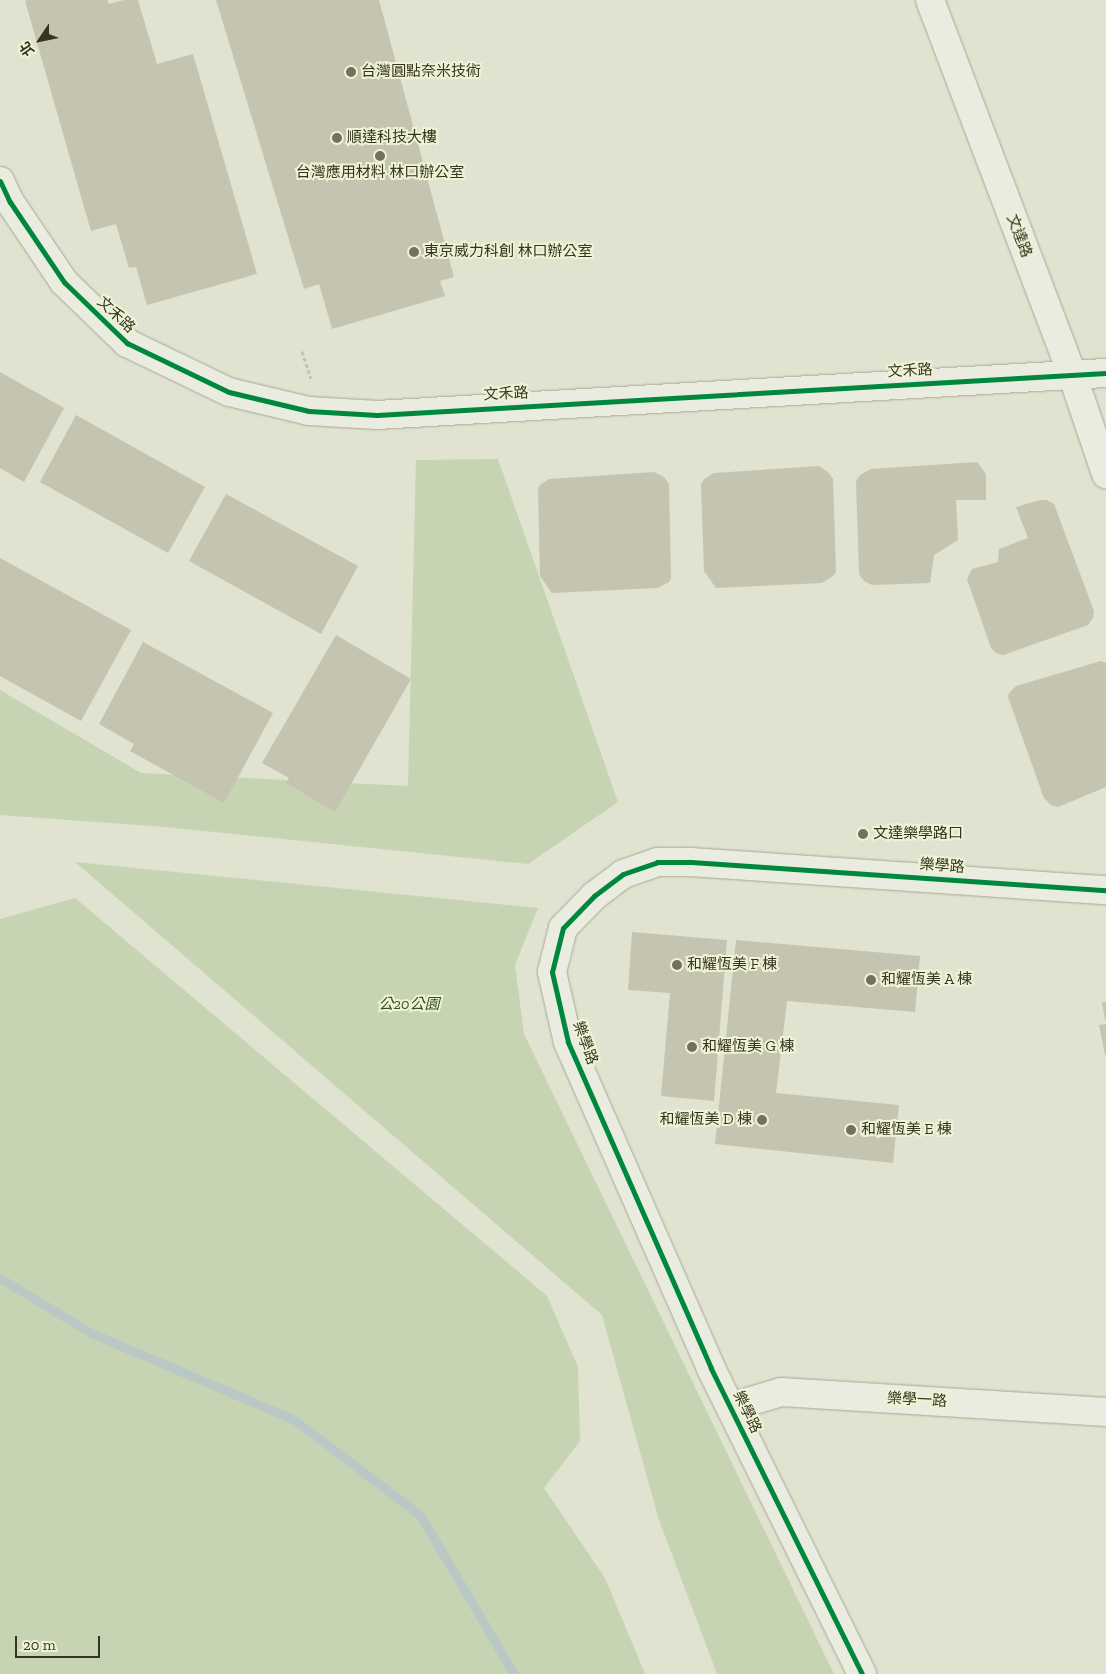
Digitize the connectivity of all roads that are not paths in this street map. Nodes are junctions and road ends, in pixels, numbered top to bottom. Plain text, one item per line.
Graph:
1 (930, 0) edge
2 (0, 181) edge
3 (1072, 374) junction
4 (1106, 374) edge
5 (1106, 474) edge
6 (1106, 890) edge
7 (731, 1407) junction
8 (1106, 1412) edge
9 (862, 1674) edge

1 - 3 street, 文達路
2 - 3 street, 文禾路
3 - 4 street, 文禾路
3 - 5 street, 文達路
6 - 7 street, 樂學路
7 - 8 street, 樂學一路
7 - 9 street, 樂學路

